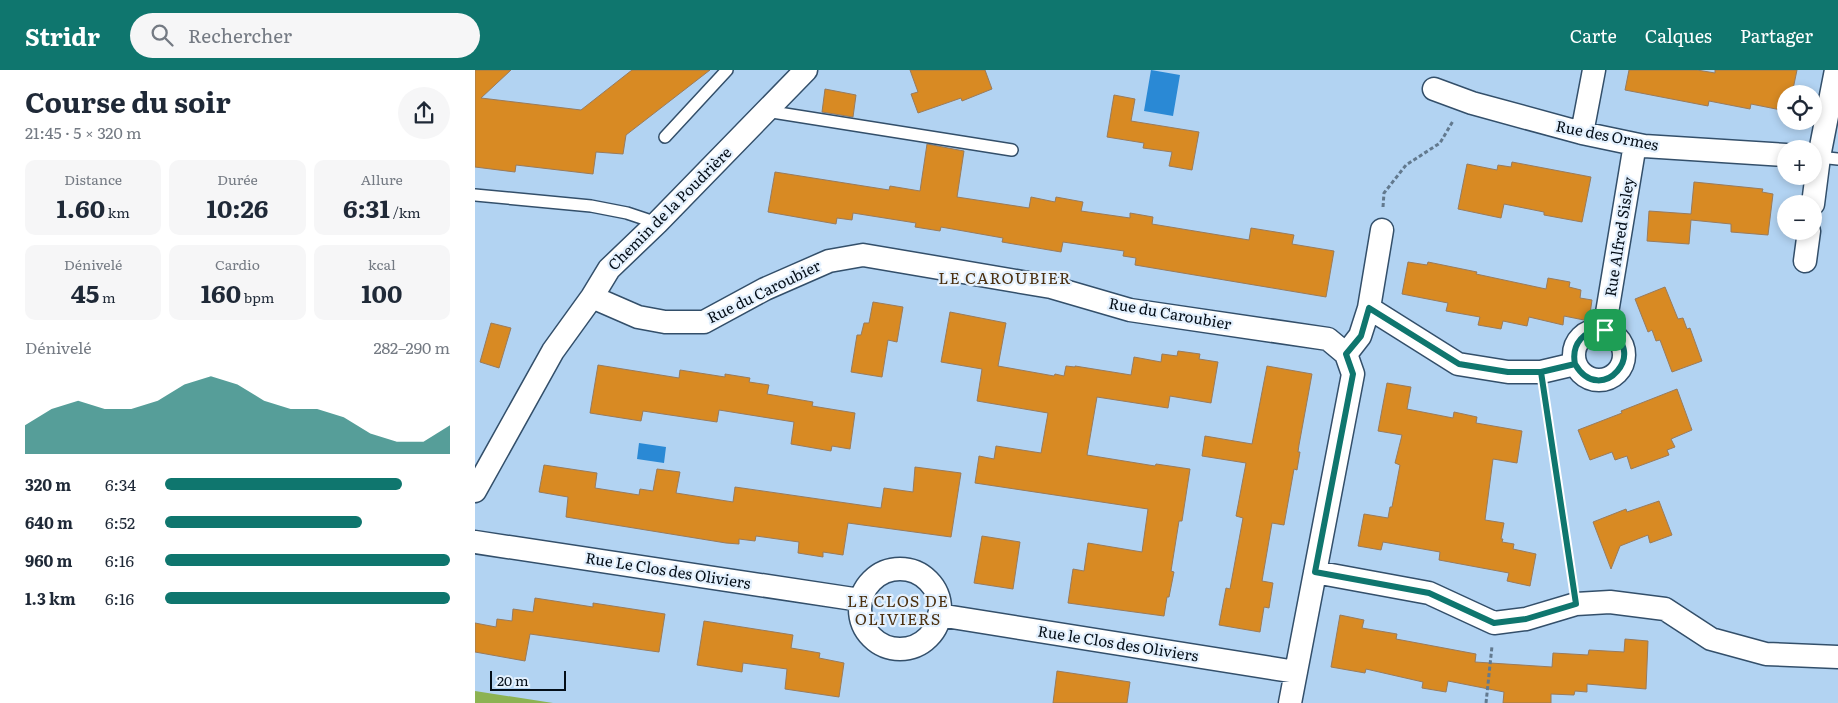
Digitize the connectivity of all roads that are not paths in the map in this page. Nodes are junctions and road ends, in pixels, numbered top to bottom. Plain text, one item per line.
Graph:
1 (727, 70) edge
2 (806, 70) edge
3 (1595, 70) edge
4 (1836, 70) edge
5 (1434, 89) dead end
6 (766, 112) junction
7 (1582, 134) junction
8 (665, 137) dead end
9 (1635, 144) junction
10 (1012, 150) dead end
11 (1777, 154) edge
12 (1824, 157) edge
13 (475, 194) edge
14 (1815, 195) edge
15 (657, 224) junction
16 (1382, 230) road end
17 (1808, 240) edge
18 (1805, 261) dead end
19 (592, 297) junction
20 (1369, 308) junction
21 (1605, 330) junction
22 (1346, 354) junction
23 (1575, 364) junction
24 (475, 491) edge
25 (475, 542) edge
26 (1315, 572) junction
27 (860, 600) junction
28 (939, 615) junction
29 (1838, 656) edge
30 (1296, 672) junction
31 (1290, 703) edge

1 - 8 lane
2 - 6 street, Chemin de la Poudrière
3 - 7 street
4 - 12 street
5 - 7 street, Rue des Ormes
6 - 10 lane
6 - 15 street, Chemin de la Poudrière
7 - 9 street, Rue des Ormes
9 - 11 street, Rue des Ormes
9 - 21 street, Rue Alfred Sisley
12 - 14 street
13 - 15 lane
15 - 19 street, Chemin de la Poudrière
16 - 20 street
17 - 18 street
19 - 22 street, Rue du Caroubier
19 - 24 street, Chemin de la Poudrière
20 - 22 street
20 - 23 street
21 - 23 street
21 - 23 street
22 - 26 street
25 - 27 street, Rue Le Clos des Oliviers
26 - 29 street
26 - 30 street
27 - 28 street
27 - 28 street
28 - 30 street, Rue le Clos des Oliviers
30 - 31 street

